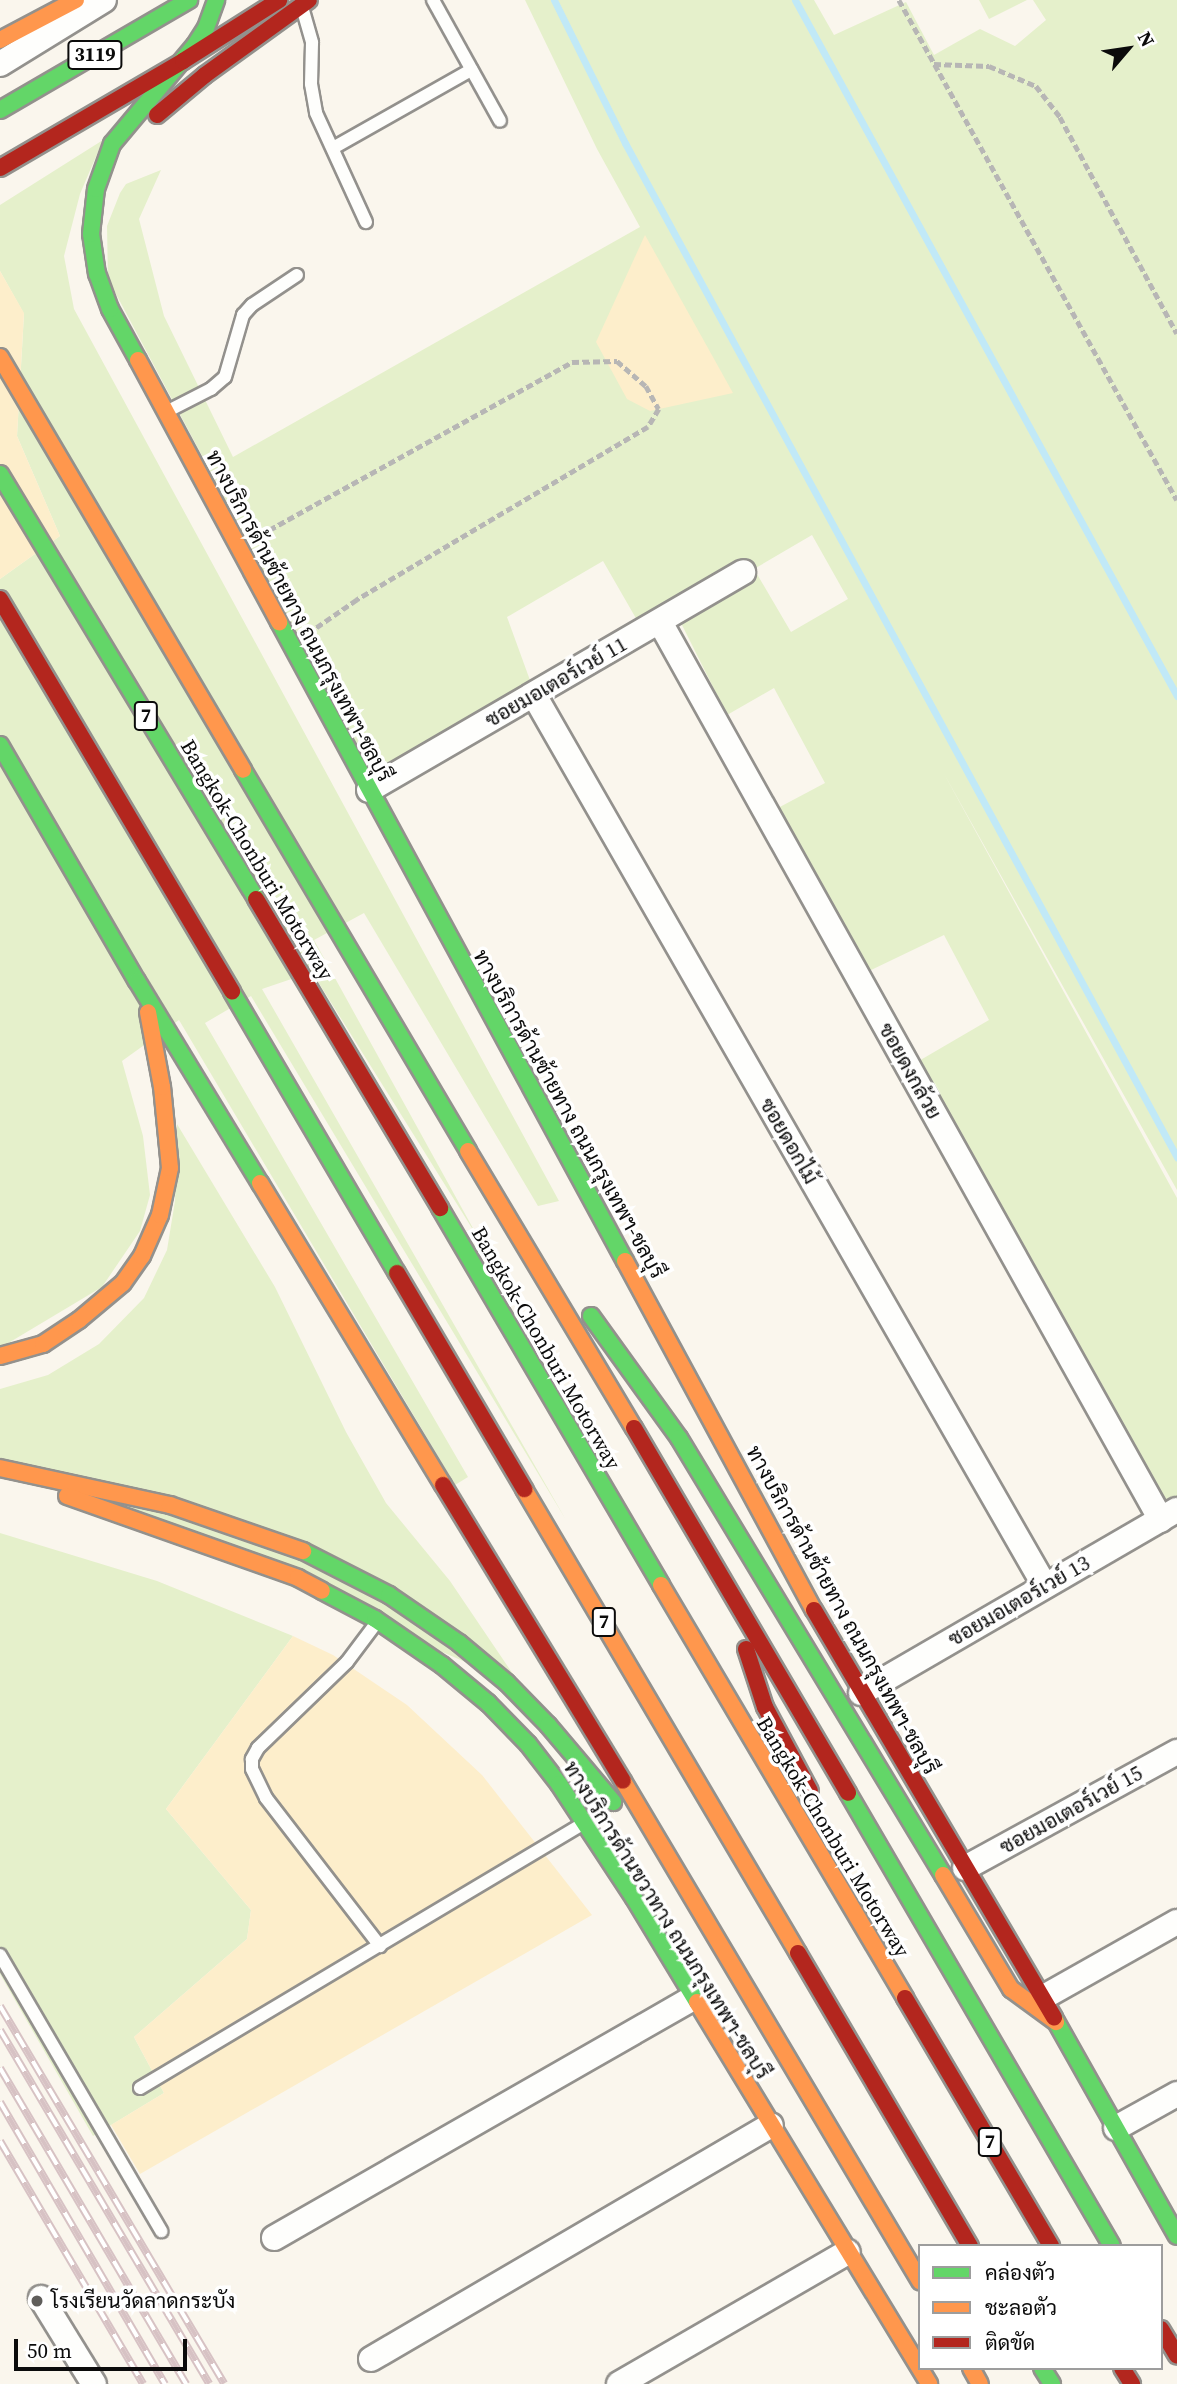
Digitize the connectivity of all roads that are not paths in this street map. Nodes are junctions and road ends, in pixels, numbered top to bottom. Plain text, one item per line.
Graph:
1 (76, 0) edge
2 (104, 0) edge
3 (189, 0) edge
4 (216, 0) edge
5 (279, 0) edge
6 (433, 0) edge
7 (305, 3) edge
8 (20, 10) dead end
9 (0, 30) edge
10 (0, 40) edge
11 (183, 61) junction
12 (0, 64) edge
13 (471, 70) junction
14 (0, 110) edge
15 (500, 121) dead end
16 (333, 148) junction
17 (0, 167) edge
18 (96, 189) junction
19 (366, 222) dead end
20 (297, 275) dead end
21 (0, 357) edge
22 (165, 412) junction
23 (0, 474) edge
24 (743, 572) dead end
25 (0, 599) edge
26 (660, 622) junction
27 (534, 695) junction
28 (0, 745) edge
29 (369, 790) junction
30 (142, 988) junction
31 (470, 1155) junction
32 (566, 1283) dead end
33 (582, 1304) dead end
34 (0, 1356) edge
35 (0, 1470) edge
36 (1169, 1515) edge
37 (719, 1571) junction
38 (1045, 1586) junction
39 (378, 1620) junction
40 (861, 1693) junction
41 (1177, 1752) edge
42 (816, 1801) dead end
43 (584, 1823) junction
44 (965, 1868) junction
45 (697, 1903) junction
46 (870, 1909) dead end
47 (1177, 1922) edge
48 (380, 1946) junction
49 (0, 1955) edge
50 (878, 1956) junction
51 (694, 1997) junction
52 (1042, 1998) junction
53 (1056, 2022) junction
54 (140, 2088) dead end
55 (1177, 2094) edge
56 (771, 2125) junction
57 (1116, 2128) junction
58 (161, 2231) dead end
59 (1177, 2236) edge
60 (274, 2238) dead end
61 (969, 2244) edge
62 (1050, 2244) edge
63 (1111, 2244) edge
64 (848, 2252) junction
65 (918, 2278) edge
66 (41, 2298) dead end
67 (1163, 2332) edge
68 (1177, 2356) edge
69 (371, 2359) dead end
70 (918, 2370) edge
71 (94, 2384) edge
72 (619, 2384) edge

1 - 10 main road, 3119
2 - 12 street
3 - 14 main road, 3119
4 - 11 main road, ทางบริการด้านซ้ายทาง ถนนกรุงเทพฯ-ชลบุรี
5 - 11 main road
6 - 13 lane
7 - 16 lane
7 - 18 main road
8 - 9 main road
11 - 17 main road
11 - 18 main road, ทางบริการด้านซ้ายทาง ถนนกรุงเทพฯ-ชลบุรี
13 - 15 lane
13 - 16 lane
16 - 19 lane
18 - 22 main road, ทางบริการด้านซ้ายทาง ถนนกรุงเทพฯ-ชลบุรี
20 - 22 lane
21 - 31 main road
22 - 29 main road, ทางบริการด้านซ้ายทาง ถนนกรุงเทพฯ-ชลบุรี
23 - 50 main road, Bangkok-Chonburi Motorway / 7
24 - 26 street, ซอยมอเตอร์เวย์ 11
25 - 61 main road, 7
26 - 27 street, ซอยมอเตอร์เวย์ 11
26 - 36 street, ซอยดงกล้วย
27 - 29 street, ซอยมอเตอร์เวย์ 11
27 - 38 street, ซอยดอกไม้
28 - 30 main road
29 - 40 main road, ทางบริการด้านซ้ายทาง ถนนกรุงเทพฯ-ชลบุรี
30 - 34 main road
30 - 45 main road
31 - 32 main road
31 - 37 main road
33 - 53 main road
35 - 39 main road, ทางบริการด้านขวาทาง ถนนกรุงเทพฯ-ชลบุรี
35 - 45 main road
36 - 38 street, ซอยมอเตอร์เวย์ 13
37 - 42 main road
37 - 63 main road
38 - 40 street, ซอยมอเตอร์เวย์ 13
39 - 43 main road, ทางบริการด้านขวาทาง ถนนกรุงเทพฯ-ชลบุรี
39 - 48 lane
40 - 44 main road, ทางบริการด้านซ้ายทาง ถนนกรุงเทพฯ-ชลบุรี
41 - 44 street, ซอยมอเตอร์เวย์ 15
43 - 48 lane
43 - 51 main road, ทางบริการด้านขวาทาง ถนนกรุงเทพฯ-ชลบุรี
44 - 52 main road, ทางบริการด้านซ้ายทาง ถนนกรุงเทพฯ-ชลบุรี
45 - 65 main road
46 - 50 main road
47 - 52 street
48 - 54 lane
49 - 58 lane
50 - 62 main road, Bangkok-Chonburi Motorway / 7
51 - 56 main road, ทางบริการด้านขวาทาง ถนนกรุงเทพฯ-ชลบุรี
51 - 60 street
52 - 53 main road, ทางบริการด้านซ้ายทาง ถนนกรุงเทพฯ-ชลบุรี
53 - 57 main road, ทางบริการด้านซ้ายทาง ถนนกรุงเทพฯ-ชลบุรี
55 - 57 street
56 - 64 main road, ทางบริการด้านขวาทาง ถนนกรุงเทพฯ-ชลบุรี
56 - 69 street
57 - 59 main road, ทางบริการด้านซ้ายทาง ถนนกรุงเทพฯ-ชลบุรี
64 - 70 main road, ทางบริการด้านขวาทาง ถนนกรุงเทพฯ-ชลบุรี
64 - 72 street
66 - 71 street
67 - 68 main road

